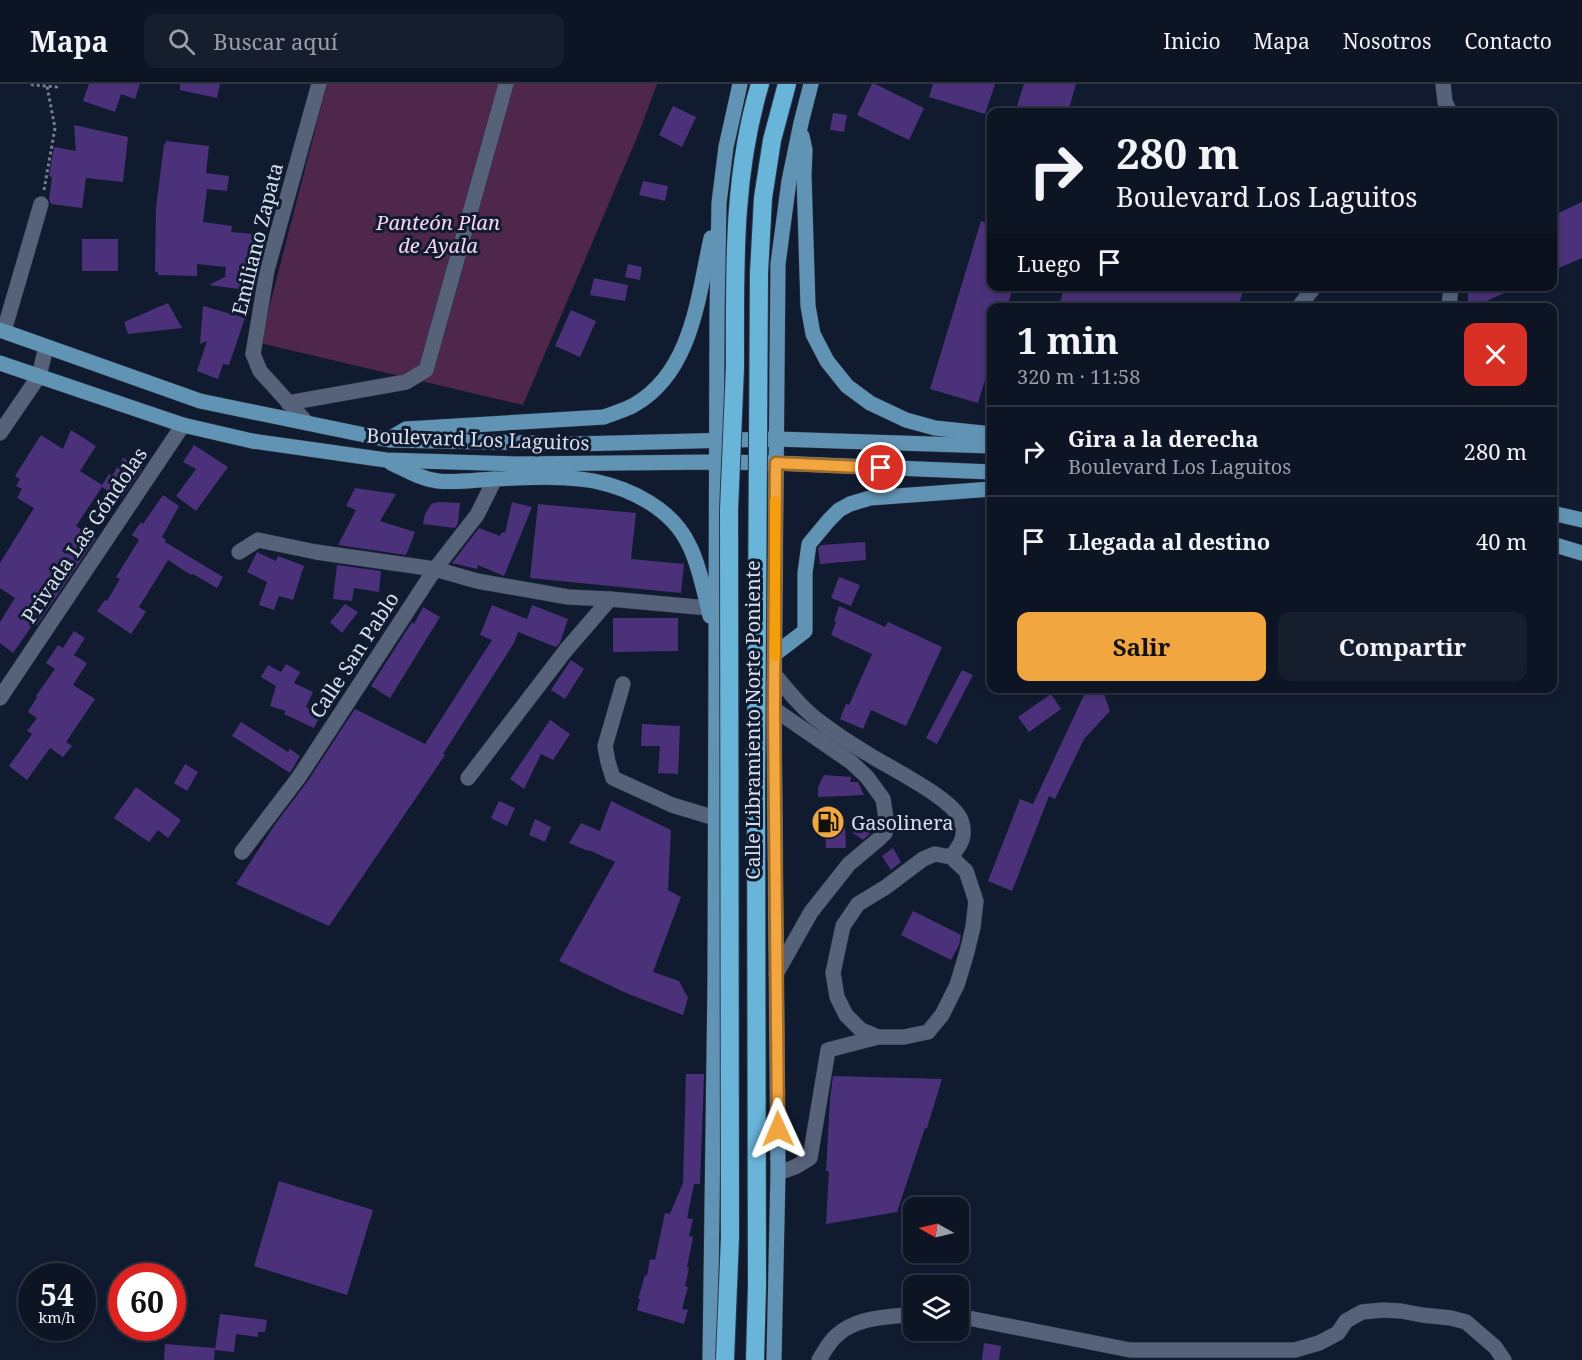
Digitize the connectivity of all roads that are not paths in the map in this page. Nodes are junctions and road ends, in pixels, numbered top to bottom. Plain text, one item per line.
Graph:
1 (319, 84) edge
2 (506, 84) edge
3 (740, 84) edge
4 (760, 84) edge
5 (787, 84) edge
6 (811, 84) edge
7 (1443, 84) edge
8 (1448, 108) edge
9 (801, 123) junction
10 (719, 203) junction
11 (41, 204) road end
12 (1311, 291) edge
13 (1302, 303) edge
14 (2, 331) edge
15 (46, 347) junction
16 (0, 363) edge
17 (39, 376) junction
18 (288, 403) junction
19 (307, 423) junction
20 (183, 425) junction
21 (0, 433) edge
22 (987, 433) edge
23 (389, 440) junction
24 (776, 440) junction
25 (716, 441) junction
26 (987, 446) edge
27 (386, 460) junction
28 (717, 462) junction
29 (776, 463) junction
30 (987, 472) edge
31 (495, 479) junction
32 (987, 489) edge
33 (1557, 514) edge
34 (1582, 520) edge
35 (1557, 546) edge
36 (239, 552) dead end
37 (1582, 553) edge
38 (435, 569) junction
39 (610, 599) junction
40 (708, 608) junction
41 (716, 636) junction
42 (775, 654) junction
43 (775, 675) junction
44 (623, 684) dead end
45 (0, 698) edge
46 (774, 709) junction
47 (468, 778) dead end
48 (715, 818) junction
49 (242, 852) dead end
50 (951, 857) junction
51 (776, 974) junction
52 (878, 1037) junction
53 (778, 1173) junction
54 (903, 1315) edge
55 (969, 1318) edge
56 (710, 1360) edge
57 (725, 1360) edge
58 (755, 1360) edge
59 (774, 1360) edge
60 (819, 1360) edge
61 (1504, 1360) edge

1 - 18 street, Emiliano Zapata
2 - 18 street
3 - 10 main road, Calle Libramiento Norte Poniente
4 - 57 highway, Calle Libramiento Norte Poniente, bridge
5 - 58 highway, Calle Libramiento Norte Poniente, bridge
6 - 9 main road, Calle Libramiento Norte Poniente
7 - 8 street
9 - 22 main road
9 - 24 main road, Calle Libramiento Norte Poniente
10 - 23 main road
10 - 25 main road, Calle Libramiento Norte Poniente
11 - 14 street
12 - 13 street
14 - 15 main road
15 - 17 street
15 - 19 main road
16 - 17 main road, Boulevard Los Laguitos
17 - 20 main road, Boulevard Los Laguitos
17 - 21 street
18 - 19 street, Emiliano Zapata
19 - 23 main road
20 - 27 main road, Boulevard Los Laguitos
20 - 45 street, Privada Las Góndolas
23 - 25 main road
24 - 25 main road
24 - 26 main road
24 - 29 main road, Calle Libramiento Norte Poniente
25 - 28 main road, Calle Libramiento Norte Poniente
27 - 28 main road, Boulevard Los Laguitos
27 - 31 main road
28 - 29 main road, Boulevard Los Laguitos
28 - 41 main road, Calle Libramiento Norte Poniente
29 - 30 main road
29 - 42 main road, Calle Libramiento Norte Poniente
31 - 38 street, Calle San Pablo
31 - 40 main road
32 - 42 main road
33 - 34 main road
35 - 37 main road
36 - 38 street
38 - 39 street
38 - 49 street, Calle San Pablo
39 - 40 street
39 - 47 street
40 - 41 main road
41 - 48 main road, Calle Libramiento Norte Poniente
42 - 43 main road, Calle Libramiento Norte Poniente
43 - 46 main road, Calle Libramiento Norte Poniente
43 - 50 street
44 - 48 street
46 - 51 main road, Calle Libramiento Norte Poniente
46 - 51 street
48 - 56 main road, Calle Libramiento Norte Poniente
50 - 52 street
50 - 52 street
51 - 53 main road, Calle Libramiento Norte Poniente
52 - 53 street
53 - 59 main road, Calle Libramiento Norte Poniente
54 - 60 street
55 - 61 street

